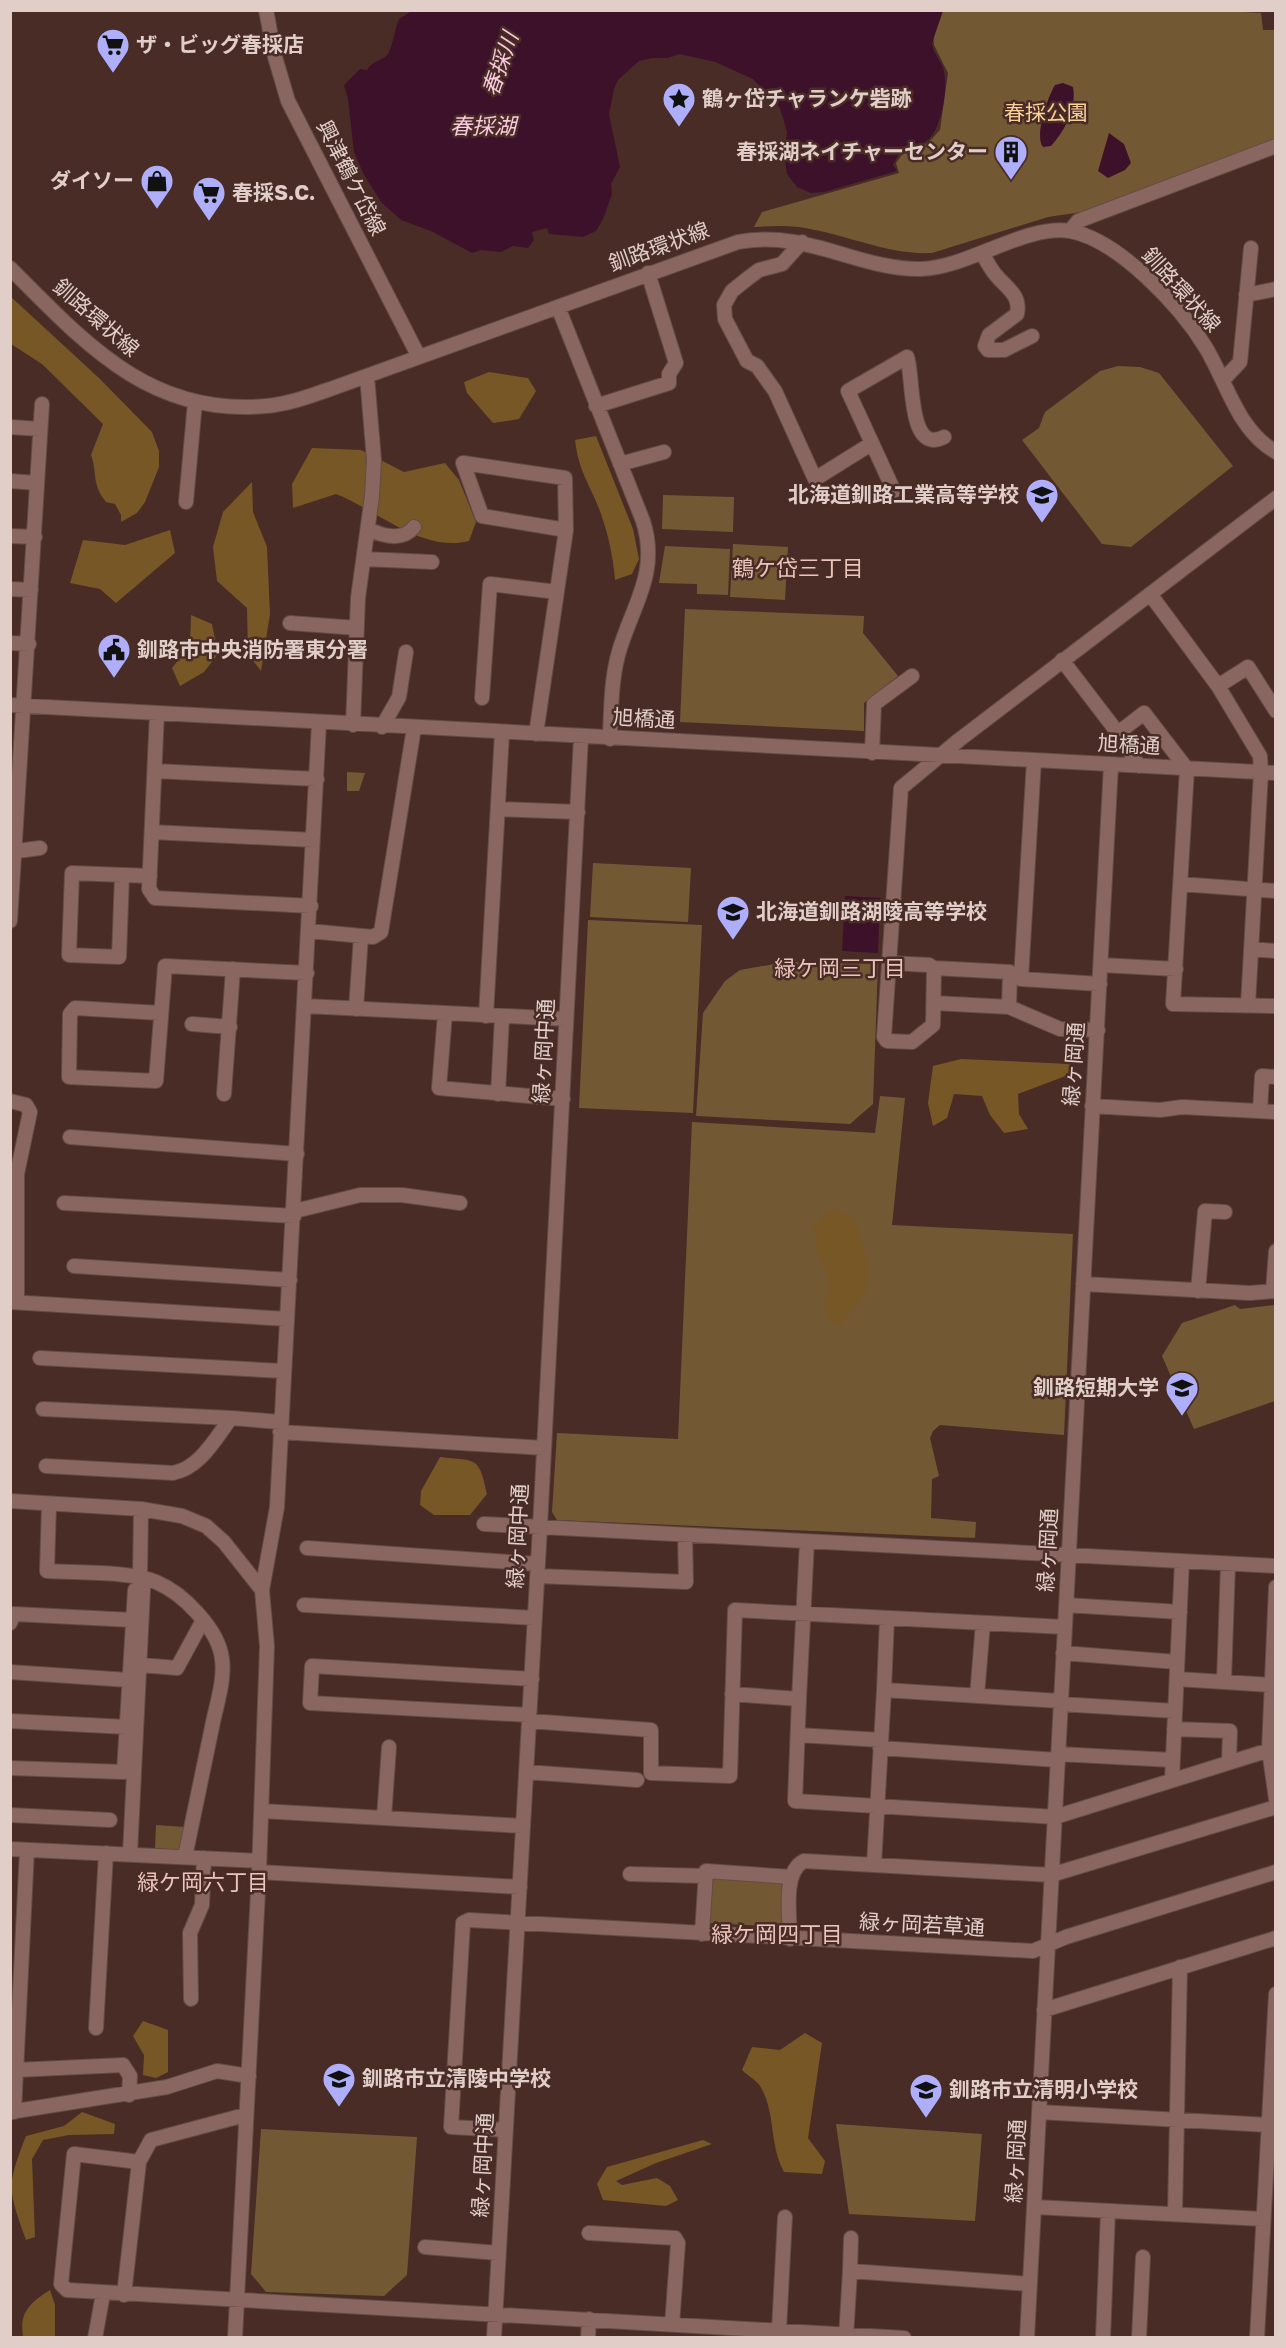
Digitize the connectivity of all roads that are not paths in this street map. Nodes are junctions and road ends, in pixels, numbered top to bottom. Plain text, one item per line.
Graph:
1 (266, 10) edge
2 (1275, 146) edge
3 (1070, 231) junction
4 (802, 242) junction
5 (1251, 248) dead end
6 (982, 253) junction
7 (10, 268) edge
8 (648, 273) junction
9 (1275, 290) edge
10 (1246, 295) junction
11 (558, 307) junction
12 (1032, 336) dead end
13 (419, 357) junction
14 (367, 376) junction
15 (1223, 380) junction
16 (195, 402) junction
17 (42, 404) dead end
18 (596, 406) junction
19 (10, 427) edge
20 (40, 429) junction
21 (944, 437) dead end
22 (872, 444) junction
23 (664, 452) dead end
24 (1275, 452) edge
25 (620, 464) junction
26 (10, 481) edge
27 (37, 483) junction
28 (894, 491) dead end
29 (1275, 498) edge
30 (186, 502) dead end
31 (414, 527) dead end
32 (368, 529) junction
33 (566, 530) junction
34 (10, 536) edge
35 (35, 537) junction
36 (364, 559) junction
37 (432, 562) dead end
38 (10, 589) edge
39 (31, 590) junction
40 (557, 592) junction
41 (1150, 594) junction
42 (290, 623) dead end
43 (357, 628) junction
44 (10, 643) edge
45 (28, 644) junction
46 (406, 652) dead end
47 (1062, 660) junction
48 (912, 676) dead end
49 (1218, 686) junction
50 (482, 698) dead end
51 (17, 706) edge
52 (1275, 711) edge
53 (157, 713) junction
54 (319, 723) junction
55 (353, 725) junction
56 (382, 727) junction
57 (414, 728) junction
58 (502, 733) junction
59 (1118, 733) junction
60 (536, 734) junction
61 (581, 737) junction
62 (610, 738) junction
63 (16, 753) edge
64 (872, 753) junction
65 (939, 756) junction
66 (1034, 760) junction
67 (1111, 765) junction
68 (1139, 766) junction
69 (1187, 769) junction
70 (155, 771) junction
71 (1268, 772) edge
72 (316, 780) junction
73 (498, 808) junction
74 (578, 812) junction
75 (152, 832) junction
76 (313, 840) junction
77 (40, 848) dead end
78 (13, 852) edge
79 (122, 875) junction
80 (150, 876) junction
81 (1180, 884) junction
82 (1253, 890) junction
83 (1275, 891) edge
84 (311, 906) junction
85 (10, 921) edge
86 (309, 931) junction
87 (361, 936) junction
88 (1251, 949) junction
89 (1275, 951) edge
90 (889, 963) junction
91 (1101, 965) junction
92 (934, 968) junction
93 (233, 969) junction
94 (1176, 969) junction
95 (307, 973) junction
96 (1100, 984) junction
97 (934, 1003) junction
98 (1248, 1005) junction
99 (305, 1006) junction
100 (1275, 1006) edge
101 (1010, 1007) junction
102 (356, 1009) junction
103 (160, 1013) junction
104 (445, 1014) junction
105 (486, 1016) junction
106 (502, 1017) junction
107 (566, 1019) junction
108 (192, 1024) dead end
109 (230, 1027) junction
110 (1098, 1030) junction
111 (1275, 1077) edge
112 (224, 1094) dead end
113 (498, 1094) junction
114 (563, 1099) junction
115 (10, 1101) edge
116 (1092, 1106) junction
117 (1260, 1111) junction
118 (1275, 1112) edge
119 (70, 1137) dead end
120 (297, 1154) junction
121 (14, 1174) edge
122 (64, 1203) dead end
123 (460, 1203) dead end
124 (1225, 1212) dead end
125 (295, 1214) junction
126 (14, 1237) edge
127 (1275, 1251) edge
128 (74, 1266) dead end
129 (290, 1280) junction
130 (1083, 1284) junction
131 (1198, 1291) junction
132 (1274, 1291) edge
133 (14, 1302) edge
134 (287, 1319) junction
135 (40, 1358) dead end
136 (283, 1371) junction
137 (43, 1409) dead end
138 (231, 1418) junction
139 (280, 1427) junction
140 (544, 1448) junction
141 (46, 1466) dead end
142 (10, 1501) edge
143 (49, 1504) junction
144 (141, 1509) junction
145 (484, 1524) dead end
146 (540, 1527) junction
147 (685, 1535) junction
148 (807, 1542) junction
149 (307, 1548) dead end
150 (1068, 1555) junction
151 (1182, 1562) junction
152 (1228, 1564) junction
153 (1275, 1566) edge
154 (538, 1570) junction
155 (140, 1577) junction
156 (1275, 1587) edge
157 (262, 1590) junction
158 (304, 1605) dead end
159 (1066, 1605) junction
160 (1180, 1612) junction
161 (803, 1613) junction
162 (535, 1618) junction
163 (887, 1618) junction
164 (132, 1620) junction
165 (202, 1622) junction
166 (10, 1623) edge
167 (983, 1623) junction
168 (1064, 1627) junction
169 (1063, 1653) junction
170 (1274, 1657) edge
171 (1177, 1662) junction
172 (141, 1665) junction
173 (10, 1672) edge
174 (532, 1679) junction
175 (1176, 1679) junction
176 (128, 1680) junction
177 (1224, 1681) junction
178 (1271, 1684) junction
179 (884, 1690) junction
180 (732, 1694) junction
181 (978, 1696) junction
182 (800, 1699) junction
183 (1060, 1702) junction
184 (1175, 1710) junction
185 (529, 1718) junction
186 (10, 1721) edge
187 (127, 1728) junction
188 (1174, 1729) junction
189 (798, 1735) junction
190 (881, 1744) junction
191 (389, 1747) dead end
192 (1272, 1749) edge
193 (1058, 1757) junction
194 (1172, 1760) junction
195 (1229, 1762) junction
196 (10, 1768) edge
197 (526, 1772) junction
198 (1172, 1779) junction
199 (637, 1780) dead end
200 (1275, 1798) edge
201 (877, 1806) junction
202 (1275, 1807) edge
203 (262, 1811) junction
204 (10, 1815) edge
205 (1055, 1817) junction
206 (384, 1818) junction
207 (110, 1820) dead end
208 (523, 1826) junction
209 (10, 1849) edge
210 (27, 1850) junction
211 (106, 1853) junction
212 (130, 1854) junction
213 (185, 1857) junction
214 (204, 1858) junction
215 (874, 1865) junction
216 (260, 1866) junction
217 (1275, 1872) edge
218 (630, 1874) dead end
219 (1051, 1875) junction
220 (706, 1876) junction
221 (791, 1877) junction
222 (520, 1887) junction
223 (518, 1923) junction
224 (702, 1934) junction
225 (1275, 1938) edge
226 (790, 1939) junction
227 (1048, 1946) junction
228 (1180, 1967) junction
229 (1275, 1994) edge
230 (191, 1999) dead end
231 (1044, 2010) junction
232 (96, 2028) dead end
233 (16, 2070) junction
234 (249, 2076) junction
235 (1273, 2079) edge
236 (129, 2095) junction
237 (12, 2112) edge
238 (1040, 2112) junction
239 (245, 2115) junction
240 (1178, 2121) junction
241 (1268, 2125) junction
242 (506, 2130) junction
243 (139, 2162) junction
244 (1271, 2190) edge
245 (1035, 2207) junction
246 (1108, 2211) junction
247 (1174, 2214) junction
248 (785, 2217) dead end
249 (1263, 2219) junction
250 (589, 2233) dead end
251 (851, 2238) dead end
252 (425, 2247) dead end
253 (498, 2253) junction
254 (1143, 2256) dead end
255 (850, 2271) junction
256 (1030, 2284) junction
257 (103, 2294) junction
258 (124, 2295) junction
259 (237, 2301) junction
260 (496, 2315) junction
261 (589, 2319) junction
262 (672, 2325) junction
263 (779, 2330) junction
264 (847, 2336) edge
265 (95, 2337) edge
266 (235, 2337) edge
267 (494, 2337) edge
268 (588, 2337) edge
269 (904, 2337) edge
270 (1027, 2337) edge
271 (1103, 2337) edge
272 (1139, 2337) edge
273 (1257, 2337) edge

1 - 13 street, 興津鶴ケ岱線
2 - 3 street
3 - 6 street, 釧路環状線
3 - 15 street, 釧路環状線
4 - 6 street, 釧路環状線
4 - 8 street, 釧路環状線
4 - 22 street
5 - 10 street
6 - 12 street
7 - 16 street, 釧路環状線
8 - 11 street, 釧路環状線
8 - 18 street
9 - 10 street
10 - 15 street
11 - 13 street, 釧路環状線
11 - 18 street
13 - 14 street, 釧路環状線
14 - 16 street, 釧路環状線
14 - 32 street
15 - 24 street, 釧路環状線
16 - 30 street
17 - 20 street
18 - 25 street
19 - 20 street
20 - 27 street
21 - 22 street
22 - 28 street
23 - 25 street
25 - 62 street
26 - 27 street
27 - 35 street
29 - 41 street
31 - 32 street
32 - 36 street
33 - 33 street
33 - 40 street
34 - 35 street
35 - 39 street
36 - 37 street
36 - 43 street
38 - 39 street
39 - 45 street
40 - 50 street
40 - 60 street
41 - 47 street
41 - 49 street
42 - 43 street
43 - 55 street
44 - 45 street
45 - 51 street
46 - 56 street
47 - 59 street
47 - 65 street
48 - 64 street
49 - 52 street
49 - 71 street
51 - 53 street, 旭橋通
51 - 63 street
53 - 54 street, 旭橋通
53 - 70 street
54 - 55 street, 旭橋通
54 - 72 street
55 - 56 street, 旭橋通
56 - 57 street, 旭橋通
57 - 58 street, 旭橋通
57 - 87 street
58 - 60 street, 旭橋通
58 - 73 street
59 - 68 street
59 - 69 street
60 - 61 street, 旭橋通
61 - 62 street, 旭橋通
61 - 74 street, 緑ヶ岡中通
62 - 64 street, 旭橋通
63 - 78 street
64 - 65 street, 旭橋通
65 - 66 street, 旭橋通
65 - 90 street
66 - 67 street, 旭橋通
66 - 96 street
67 - 68 street, 旭橋通
67 - 91 street, 緑ヶ岡通
68 - 69 street, 旭橋通
69 - 71 street, 旭橋通
69 - 81 street
70 - 72 street
70 - 75 street
71 - 82 street
72 - 76 street
73 - 74 street
73 - 105 street
74 - 107 street, 緑ヶ岡中通
75 - 76 street
75 - 80 street
76 - 84 street
77 - 78 street
78 - 85 street
79 - 79 street
79 - 80 street
80 - 84 street
81 - 82 street
81 - 94 street
82 - 83 street
82 - 88 street
84 - 86 street
86 - 87 street
86 - 95 street
87 - 102 street
88 - 89 street
88 - 98 street
90 - 92 street
90 - 97 street
91 - 94 street
91 - 96 street, 緑ヶ岡通
92 - 97 street
92 - 101 street
93 - 95 street
93 - 103 street
93 - 109 street
94 - 98 street
95 - 99 street
96 - 110 street, 緑ヶ岡通
97 - 101 street
98 - 100 street
99 - 102 street
99 - 120 street
101 - 110 street
102 - 104 street
103 - 103 street
104 - 105 street
104 - 113 street
105 - 106 street
106 - 107 street
106 - 113 street
107 - 114 street, 緑ヶ岡中通
108 - 109 street
109 - 112 street
110 - 116 street, 緑ヶ岡通
111 - 117 street
113 - 114 street
114 - 140 street, 緑ヶ岡中通
115 - 121 street
116 - 117 street
116 - 130 street, 緑ヶ岡通
117 - 118 street
119 - 120 street
120 - 125 street
121 - 126 street
122 - 125 street
123 - 125 street
124 - 131 street
125 - 129 street
126 - 133 street
127 - 132 street
128 - 129 street
129 - 134 street
130 - 131 street
130 - 150 street, 緑ヶ岡通
131 - 132 street
133 - 134 street
134 - 136 street
135 - 136 street
136 - 139 street
137 - 138 street
138 - 139 street
138 - 141 street
139 - 140 street
139 - 157 street
140 - 146 street, 緑ヶ岡中通
142 - 143 street
143 - 144 street
143 - 155 street
144 - 155 street
144 - 157 street
145 - 146 street
146 - 147 street
146 - 154 street, 緑ヶ岡中通
147 - 148 street
147 - 154 street
148 - 150 street
148 - 161 street
149 - 154 street
150 - 151 street
150 - 159 street, 緑ヶ岡通
151 - 152 street
151 - 160 street
152 - 153 street
152 - 177 street
154 - 162 street, 緑ヶ岡中通
155 - 164 street
155 - 165 street
155 - 172 street
156 - 170 street
157 - 203 street
158 - 162 street
159 - 160 street
159 - 168 street, 緑ヶ岡通
160 - 171 street
161 - 163 street
161 - 180 street
161 - 182 street
162 - 174 street, 緑ヶ岡中通
163 - 167 street
163 - 179 street
164 - 166 street
164 - 176 street
165 - 172 street
165 - 213 street
167 - 168 street
167 - 181 street
168 - 169 street, 緑ヶ岡通
169 - 171 street
169 - 183 street, 緑ヶ岡通
170 - 178 street
171 - 175 street
172 - 212 street
173 - 176 street
174 - 185 street, 緑ヶ岡中通
174 - 185 street
175 - 177 street
175 - 184 street
176 - 187 street
177 - 178 street
178 - 192 street
179 - 181 street
179 - 190 street
180 - 182 street
180 - 185 street
181 - 183 street
182 - 189 street
183 - 184 street
183 - 193 street, 緑ヶ岡通
184 - 188 street
185 - 197 street, 緑ヶ岡中通
186 - 187 street
187 - 196 street
188 - 194 street
188 - 195 street
189 - 190 street
189 - 201 street
190 - 193 street
190 - 201 street
191 - 206 street
192 - 195 street
192 - 200 street
193 - 194 street
193 - 205 street, 緑ヶ岡通
194 - 198 street
195 - 198 street
197 - 199 street
197 - 208 street, 緑ヶ岡中通
198 - 205 street
201 - 205 street
201 - 215 street
202 - 219 street
203 - 206 street
203 - 216 street
204 - 207 street
205 - 219 street, 緑ヶ岡通
206 - 208 street
208 - 222 street, 緑ヶ岡中通
209 - 210 street
210 - 211 street
210 - 233 street
211 - 212 street
211 - 232 street
212 - 213 street
213 - 214 street
214 - 216 street
214 - 230 street
215 - 219 street
215 - 221 street
216 - 222 street
216 - 234 street
217 - 227 street, 緑ヶ岡若草通
218 - 220 street
219 - 227 street, 緑ヶ岡通
220 - 221 street
220 - 224 street
221 - 226 street
222 - 223 street, 緑ヶ岡中通
223 - 224 street, 緑ヶ岡若草通
223 - 242 street, 緑ヶ岡中通
223 - 242 street, 緑ヶ岡若草通
224 - 226 street, 緑ヶ岡若草通
225 - 228 street
226 - 227 street, 緑ヶ岡若草通
227 - 231 street, 緑ヶ岡通
228 - 231 street
228 - 240 street
229 - 235 street
231 - 238 street, 緑ヶ岡通
233 - 236 street
233 - 237 street
234 - 236 street
234 - 239 street
235 - 241 street
236 - 237 street
238 - 240 street
238 - 245 street, 緑ヶ岡通
239 - 243 street
239 - 259 street
240 - 241 street
240 - 247 street
241 - 244 street
242 - 253 street, 緑ヶ岡中通
243 - 257 street
243 - 258 street
244 - 249 street
245 - 246 street
245 - 256 street, 緑ヶ岡通
246 - 247 street
246 - 271 street
247 - 249 street
248 - 263 street
249 - 273 street
250 - 262 street
251 - 255 street
252 - 253 street
253 - 260 street, 緑ヶ岡中通
254 - 272 street
255 - 256 street
255 - 264 street
256 - 270 street, 緑ヶ岡通
257 - 258 street
257 - 265 street
258 - 259 street
259 - 260 street
259 - 266 street
260 - 261 street
260 - 267 street, 緑ヶ岡中通
261 - 262 street
261 - 268 street
262 - 263 street
263 - 264 street
264 - 269 street

